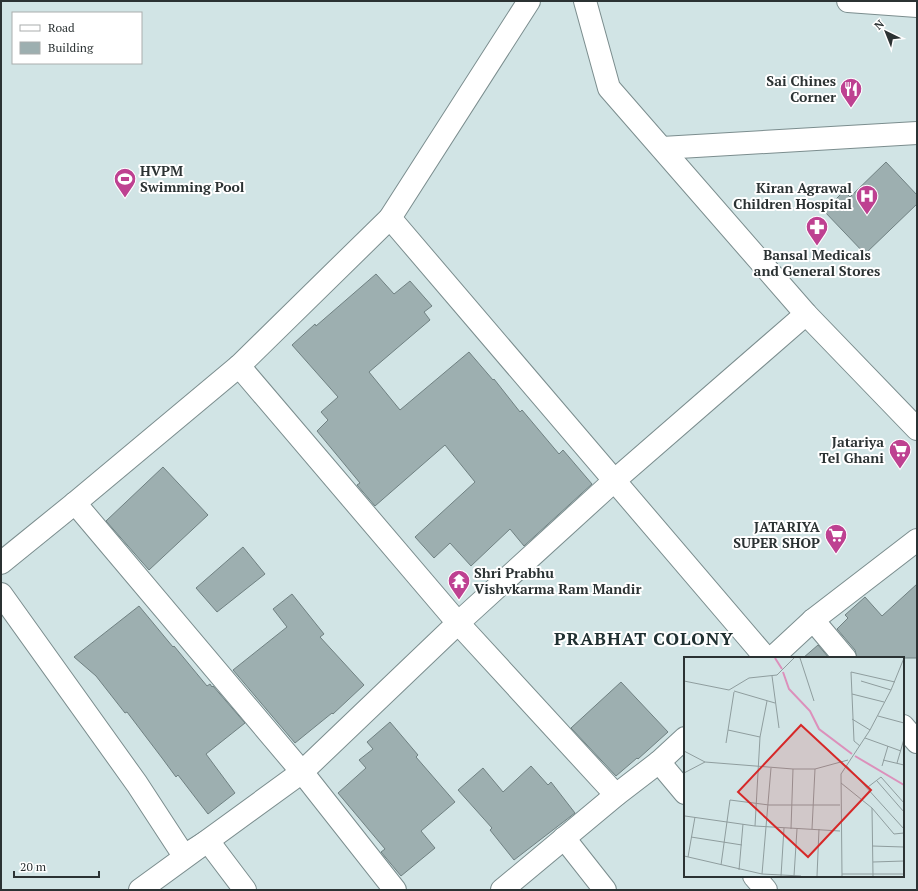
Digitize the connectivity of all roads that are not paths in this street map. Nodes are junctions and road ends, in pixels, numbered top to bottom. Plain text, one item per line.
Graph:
1 (529, 1) edge
2 (585, 1) edge
3 (848, 1) edge
4 (885, 2) edge
5 (917, 6) edge
6 (917, 133) edge
7 (662, 148) junction
8 (390, 218) junction
9 (806, 314) junction
10 (239, 366) junction
11 (917, 429) edge
12 (615, 480) junction
13 (75, 503) junction
14 (917, 540) edge
15 (1, 563) edge
16 (1, 594) edge
17 (813, 620) junction
18 (458, 623) junction
19 (765, 657) edge
20 (773, 657) edge
21 (844, 657) edge
22 (904, 727) edge
23 (684, 739) edge
24 (917, 742) edge
25 (660, 762) junction
26 (302, 772) junction
27 (684, 792) edge
28 (616, 795) junction
29 (564, 838) junction
30 (208, 841) junction
31 (755, 877) edge
32 (140, 890) edge
33 (245, 890) edge
34 (395, 890) edge
35 (502, 890) edge
36 (605, 890) edge
37 (766, 890) edge

1 - 8 street
2 - 7 street
3 - 4 street
4 - 5 street
6 - 7 street
7 - 9 street
8 - 10 street
8 - 12 street
9 - 11 street
9 - 12 street
10 - 13 street
10 - 18 street
12 - 18 street
12 - 19 street
13 - 15 street
13 - 26 street
14 - 17 street
16 - 30 street
17 - 20 street
17 - 21 street
18 - 26 street
18 - 28 street
22 - 24 street
23 - 25 street
25 - 27 street
25 - 28 street
26 - 30 street
26 - 34 street
28 - 29 street
29 - 35 street
29 - 36 street
30 - 32 street
30 - 33 street
31 - 37 street

